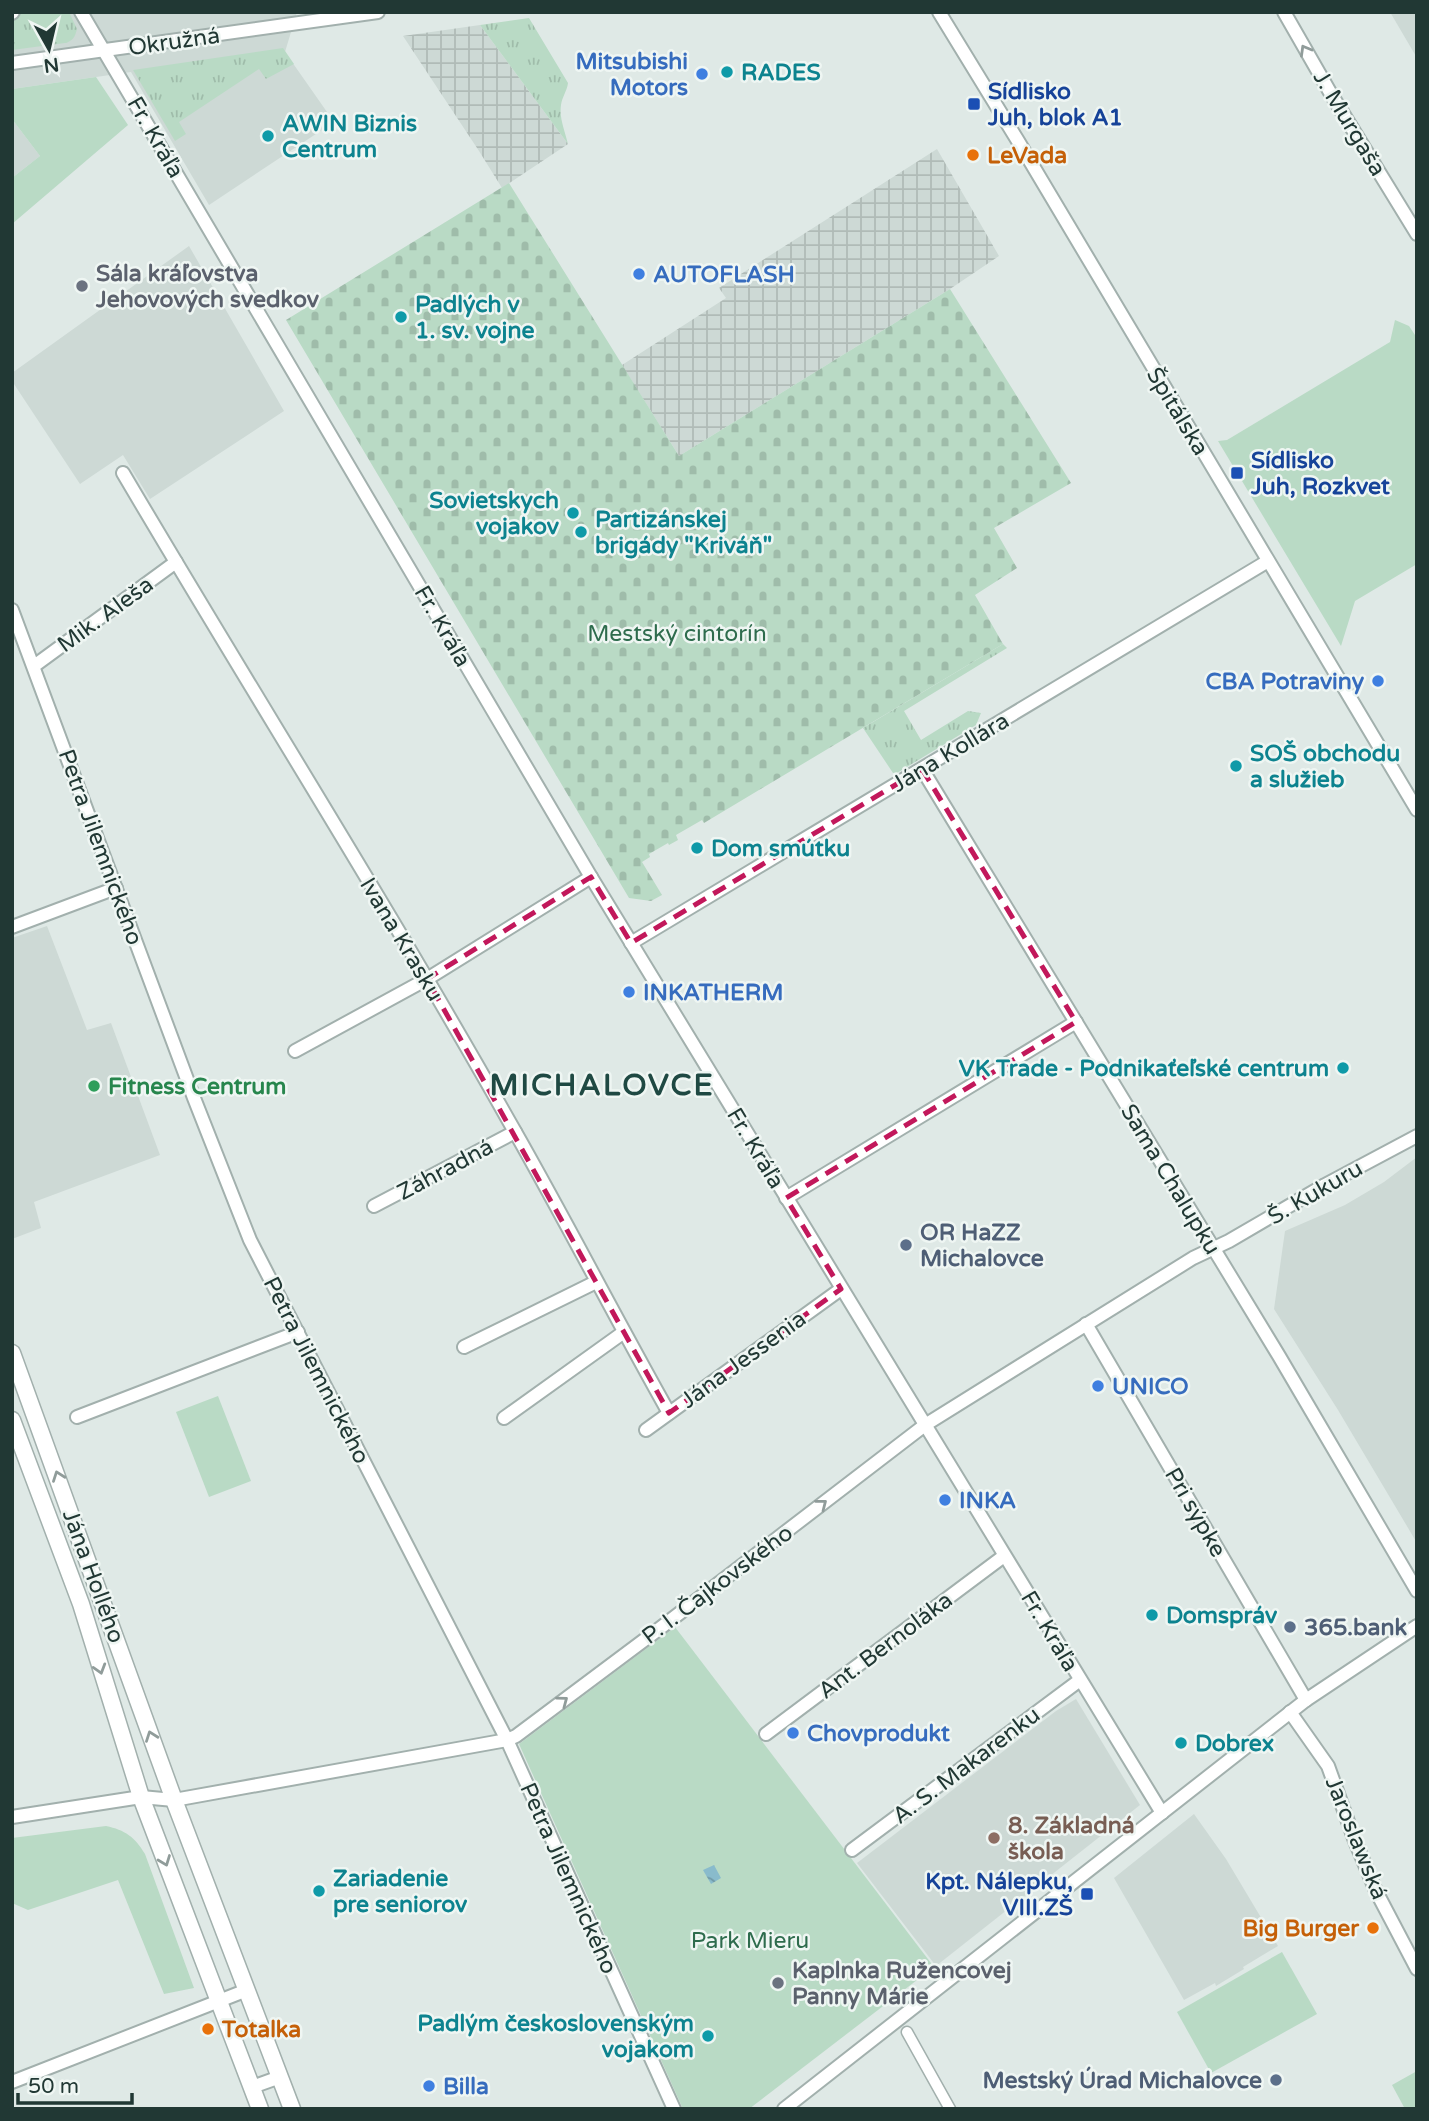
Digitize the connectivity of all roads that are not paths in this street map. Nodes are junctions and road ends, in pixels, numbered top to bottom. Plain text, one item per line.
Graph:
1 (81, 12) edge
2 (378, 12) edge
3 (939, 12) edge
4 (944, 12) edge
5 (1284, 12) edge
6 (951, 32) junction
7 (104, 51) junction
8 (12, 63) edge
9 (1417, 234) edge
10 (123, 472) dead end
11 (1268, 561) junction
12 (176, 562) junction
13 (12, 610) edge
14 (34, 666) junction
15 (922, 769) junction
16 (1417, 810) edge
17 (591, 877) junction
18 (116, 888) junction
19 (12, 927) edge
20 (631, 943) junction
21 (427, 979) junction
22 (1076, 1022) junction
23 (295, 1051) dead end
24 (516, 1132) junction
25 (1417, 1136) edge
26 (786, 1198) junction
27 (374, 1206) dead end
28 (1214, 1250) junction
29 (596, 1282) junction
30 (841, 1289) junction
31 (1086, 1324) junction
32 (298, 1332) junction
33 (624, 1332) junction
34 (464, 1348) dead end
35 (12, 1353) edge
36 (669, 1413) junction
37 (78, 1417) dead end
38 (504, 1418) dead end
39 (12, 1420) edge
40 (925, 1425) junction
41 (646, 1430) dead end
42 (1004, 1556) junction
43 (1417, 1591) edge
44 (102, 1596) junction
45 (80, 1604) junction
46 (1417, 1626) edge
47 (1080, 1680) junction
48 (1306, 1700) junction
49 (1290, 1712) junction
50 (766, 1734) dead end
51 (507, 1740) junction
52 (141, 1797) junction
53 (174, 1800) junction
54 (1162, 1814) junction
55 (12, 1817) edge
56 (852, 1850) dead end
57 (1417, 1969) edge
58 (247, 1990) junction
59 (218, 2000) junction
60 (907, 2032) dead end
61 (280, 2077) junction
62 (12, 2082) edge
63 (252, 2087) junction
64 (261, 2109) edge
65 (292, 2109) edge
66 (674, 2109) edge
67 (784, 2109) edge
68 (950, 2109) edge

1 - 7 street, Fr. Kráľa
2 - 7 street, Okružná
3 - 6 street, Špitálska
4 - 6 street
9 -> 5 street, J. Murgaša
6 - 11 street, Špitálska
7 - 8 street, Okružná
7 - 17 street, Fr. Kráľa
10 - 12 street, Ivana Krasku
11 - 15 street, Jána Kollára
11 - 16 street, Špitálska
12 - 14 street, Mik. Aleša
12 - 21 street, Ivana Krasku
13 - 14 street, Petra Jilemnického
14 - 18 street, Petra Jilemnického
15 - 20 street, Jána Kollára
15 - 22 street, Sama Chalupku
17 - 20 street, Fr. Kráľa
17 - 21 street
18 - 19 street
18 - 32 street, Petra Jilemnického
20 - 26 street, Fr. Kráľa
21 - 23 street
21 - 24 street, Ivana Krasku
22 - 26 street, Fr. Kráľa
22 - 28 street, Sama Chalupku
24 - 27 street, Záhradná
24 - 29 street, Ivana Krasku
25 - 28 street, Š. Kukuru
26 - 30 street, Fr. Kráľa
28 - 31 street, P. I. Čajkovského
28 - 43 street, Sama Chalupku
29 - 33 street, Ivana Krasku
29 - 34 street
30 - 36 street, Jána Jessenia
30 - 40 street, Fr. Kráľa
31 - 40 street, P. I. Čajkovského
31 - 48 street, Pri sýpke
32 - 37 street
32 - 51 street, Petra Jilemnického
33 - 36 street, Ivana Krasku
33 - 38 street
44 -> 35 street, Jána Hollého
36 - 41 street, Jána Jessenia
39 - 45 street, Jána Hollého
40 - 42 street, Fr. Kráľa
51 -> 40 street, P. I. Čajkovského
42 - 47 street, Fr. Kráľa
42 - 50 street, Ant. Bernoláka
44 - 45 street
53 -> 44 street, Jána Hollého
45 -> 52 street, Jána Hollého
46 - 48 street
47 - 54 street, Fr. Kráľa
47 - 56 street, A. S. Makarenku
48 - 49 street
49 - 54 street
49 - 57 street, Jaroslawská
51 - 53 street, P. I. Čajkovského
51 - 66 street, Petra Jilemnického
52 - 53 street
52 - 55 street
52 -> 59 street, Jána Hollého
53 - 58 street, Jána Hollého
54 - 67 street
58 - 59 street
58 - 61 street, Jána Hollého
59 - 62 street
59 - 63 street, Jána Hollého
60 - 68 street
61 - 63 street
61 - 65 street, Jána Hollého
63 - 64 street, Jána Hollého

